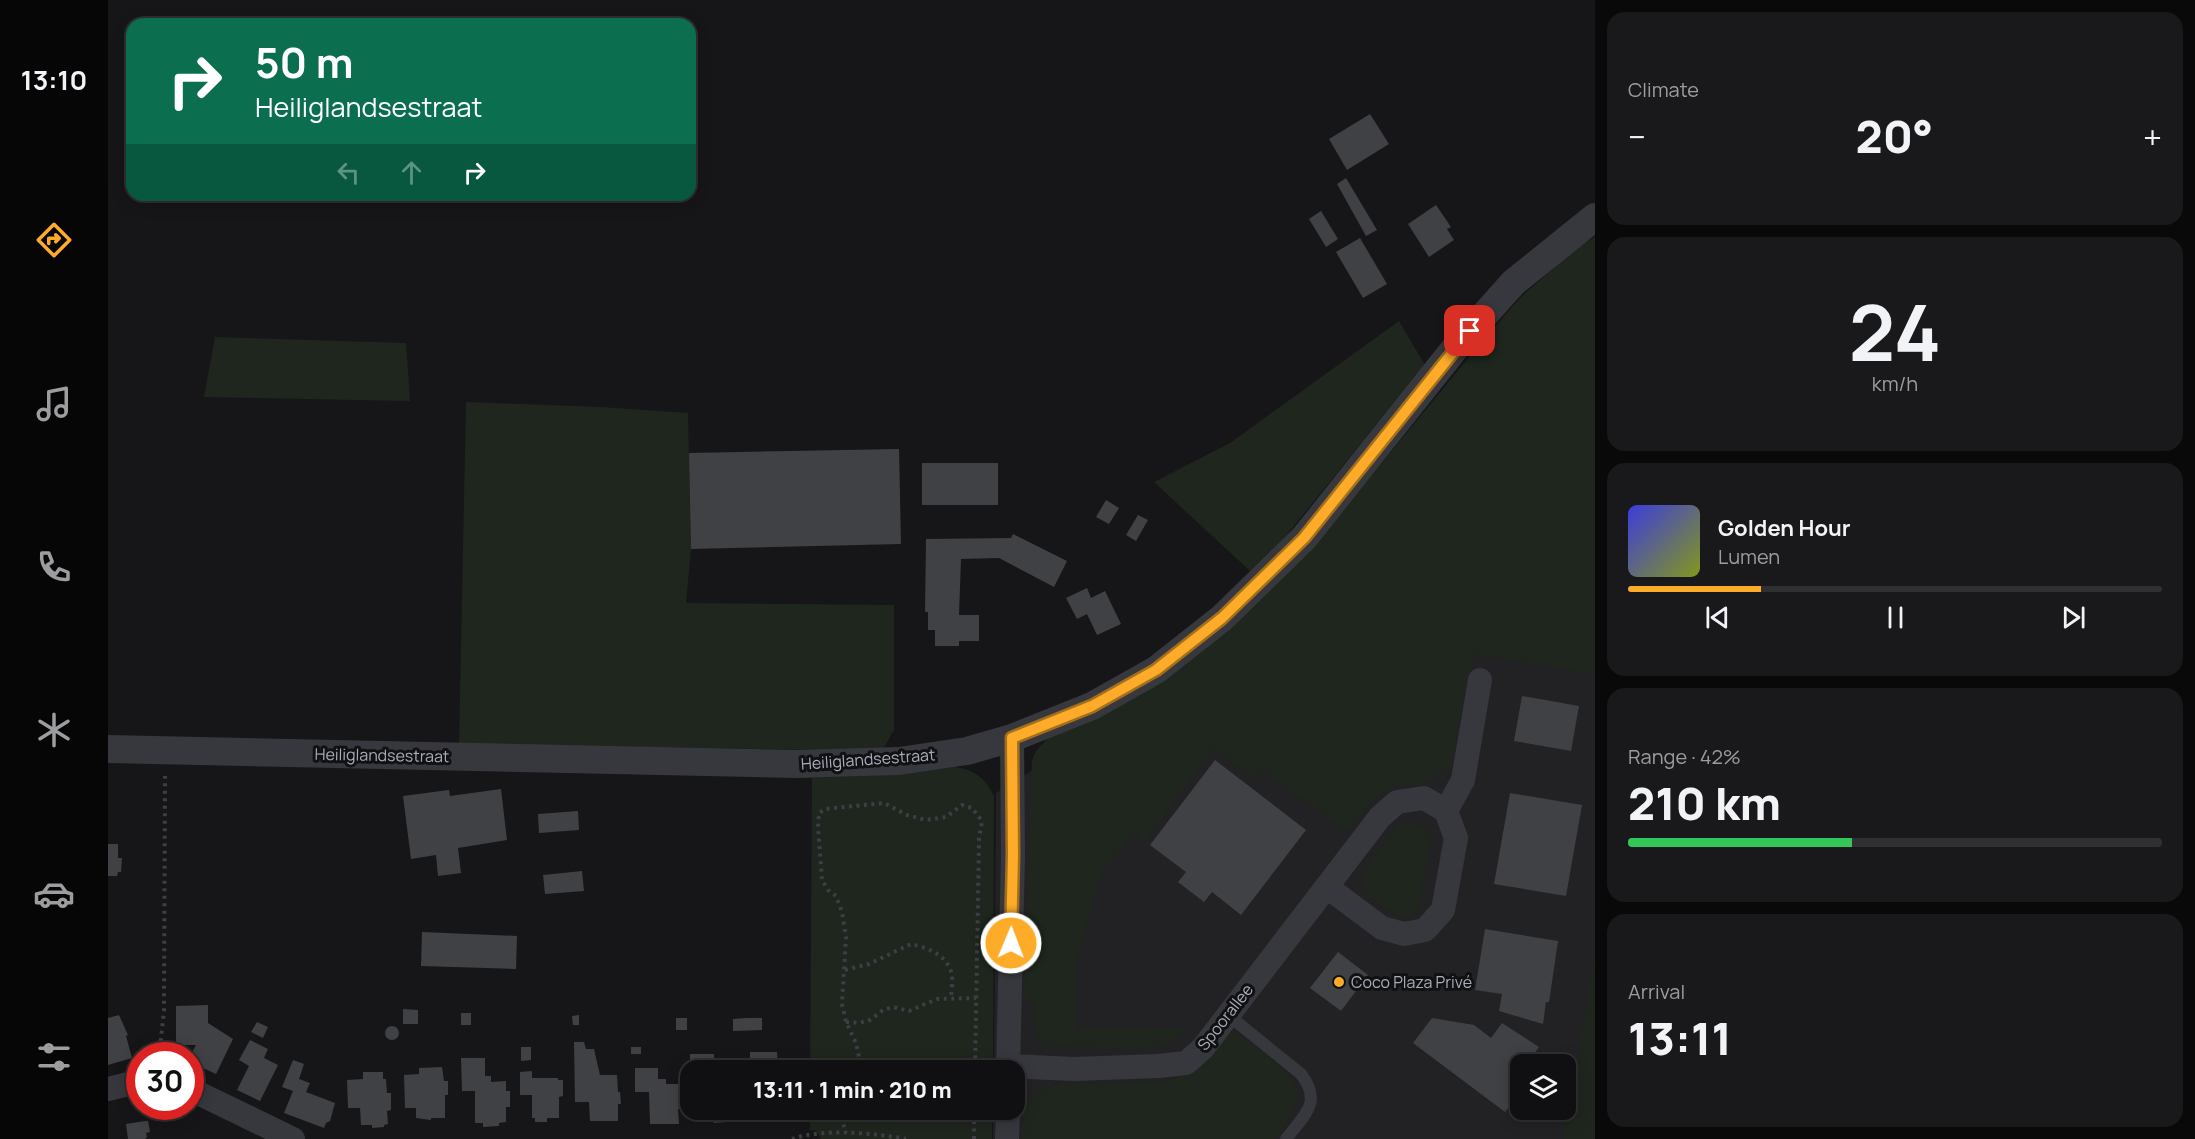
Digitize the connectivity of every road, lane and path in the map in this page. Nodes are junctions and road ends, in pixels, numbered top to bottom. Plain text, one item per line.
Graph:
1 (1595, 217) edge
2 (1480, 680) dead end
3 (1012, 738) junction
4 (108, 749) edge
5 (165, 751) junction
6 (1446, 811) junction
7 (1327, 887) junction
8 (845, 970) junction
9 (976, 998) junction
10 (951, 999) junction
11 (1227, 1014) junction
12 (846, 1022) junction
13 (161, 1042) edge
14 (860, 1060) edge
15 (975, 1060) edge
16 (1008, 1060) edge
17 (1025, 1068) edge
18 (126, 1084) edge
19 (108, 1089) edge
20 (204, 1096) edge
21 (842, 1120) edge
22 (975, 1120) edge
23 (1008, 1120) edge
24 (846, 1133) junction
25 (814, 1134) junction
26 (293, 1139) edge
27 (792, 1139) edge
28 (817, 1139) edge
29 (906, 1139) edge
30 (974, 1139) edge
31 (1007, 1139) edge
32 (1286, 1139) edge

1 - 3 street, Heiliglandsestraat
2 - 6 street
3 - 5 street, Heiliglandsestraat
3 - 16 street, Spoorallee
4 - 5 street, Heiliglandsestraat
5 - 13 path
6 - 7 street, Spoorallee
6 - 7 street
7 - 11 street, Spoorallee
8 - 9 path
8 - 10 path
8 - 12 path
9 - 10 path
9 - 15 path
10 - 12 path
11 - 17 street, Spoorallee
11 - 32 lane
12 - 14 path
18 - 19 street
20 - 26 street
21 - 24 path
22 - 30 path
23 - 31 street
24 - 25 path
24 - 29 path
25 - 27 path
25 - 28 path

